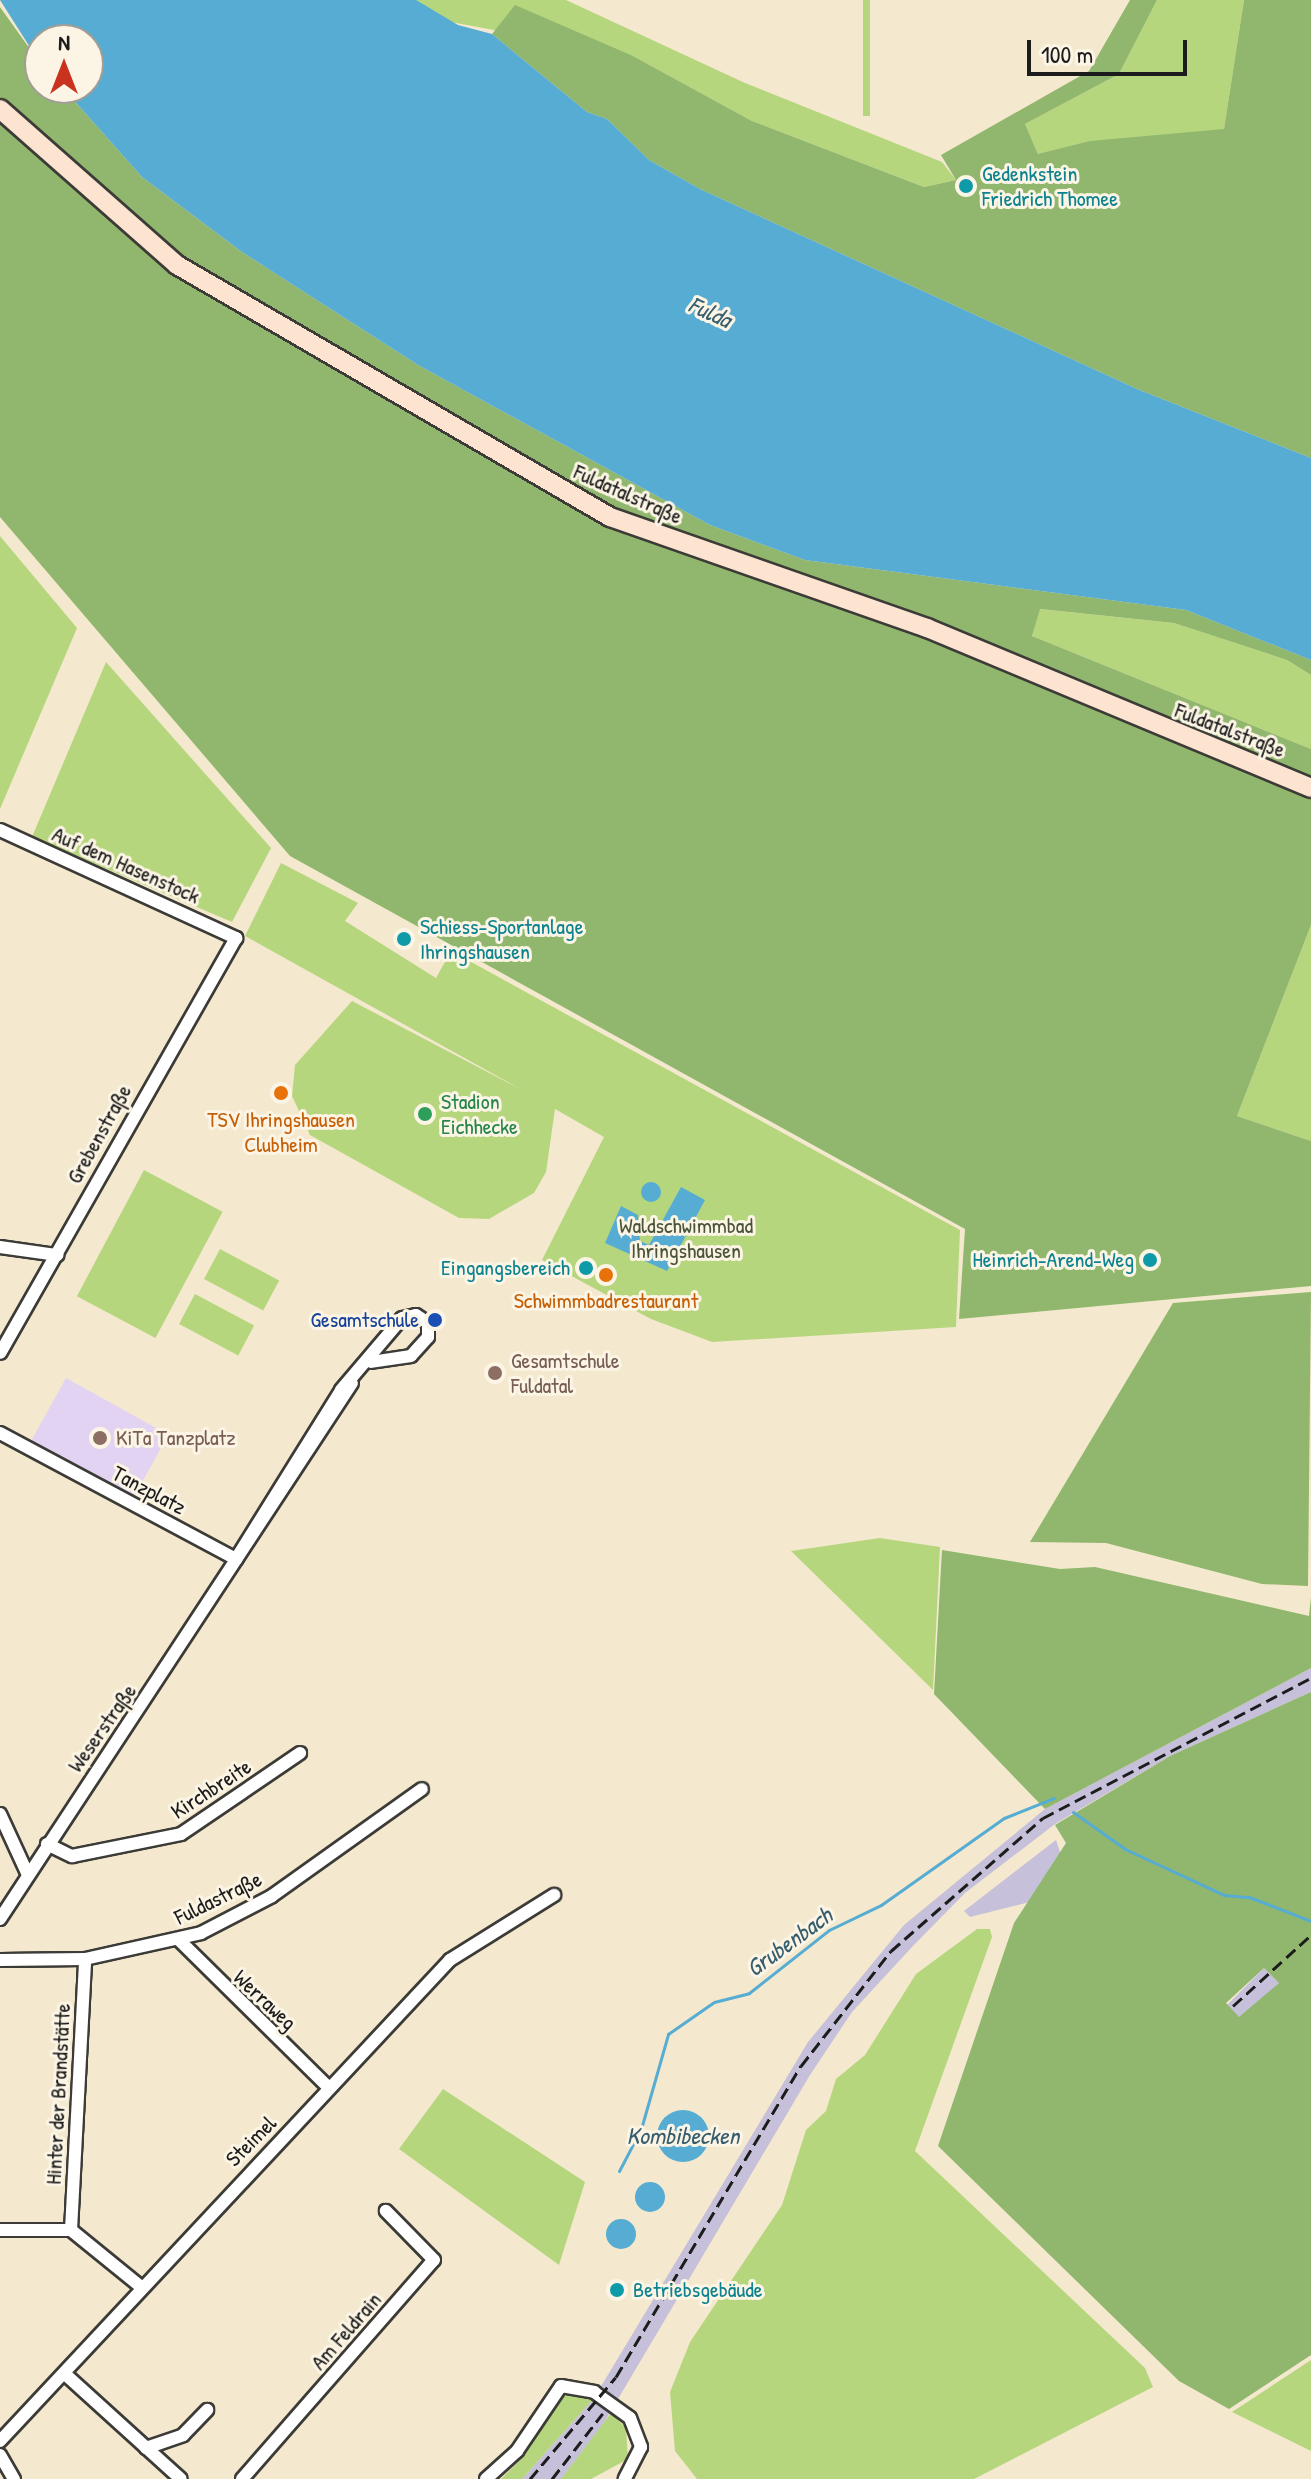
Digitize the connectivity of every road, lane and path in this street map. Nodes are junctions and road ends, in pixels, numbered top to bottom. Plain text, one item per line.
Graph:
1 (0, 109) edge
2 (1311, 788) edge
3 (0, 830) edge
4 (236, 938) joint
5 (0, 1247) edge
6 (57, 1255) junction
7 (0, 1353) edge
8 (371, 1362) junction
9 (0, 1433) edge
10 (236, 1559) junction
11 (300, 1753) dead end
12 (422, 1789) dead end
13 (0, 1814) edge
14 (47, 1844) junction
15 (28, 1875) junction
16 (554, 1895) dead end
17 (0, 1919) edge
18 (179, 1940) junction
19 (85, 1959) junction
20 (0, 1960) edge
21 (327, 2086) junction
22 (386, 2211) dead end
23 (0, 2230) edge
24 (71, 2230) junction
25 (140, 2286) junction
26 (65, 2374) junction
27 (207, 2410) dead end
28 (0, 2441) edge
29 (146, 2448) junction
30 (0, 2455) edge
31 (14, 2479) edge
32 (181, 2479) edge
33 (242, 2479) edge
34 (486, 2479) edge
35 (625, 2479) edge

1 - 2 main road, Fuldatalstraße
3 - 4 street, Auf dem Hasenstock
4 - 6 street, Grebenstraße
5 - 6 street
6 - 7 street, Grebenstraße
8 - 8 street, Weserstraße
8 - 10 street, Weserstraße
9 - 10 street, Tanzplatz
10 - 14 street, Weserstraße
11 - 14 street, Kirchbreite
12 - 18 street, Fuldastraße
13 - 15 street
14 - 15 street, Weserstraße
15 - 17 street, Weserstraße
16 - 21 street, Steimel
18 - 19 street, Fuldastraße
18 - 21 street, Werraweg
19 - 20 street, Fuldastraße
19 - 24 street, Hinter der Brandstätte
21 - 25 street, Steimel
22 - 33 street, Am Feldrain
23 - 24 street
24 - 25 street
25 - 26 street, Steimel
26 - 28 street, Steimel
26 - 29 street
27 - 29 street
29 - 32 street
30 - 31 street
34 - 35 street

